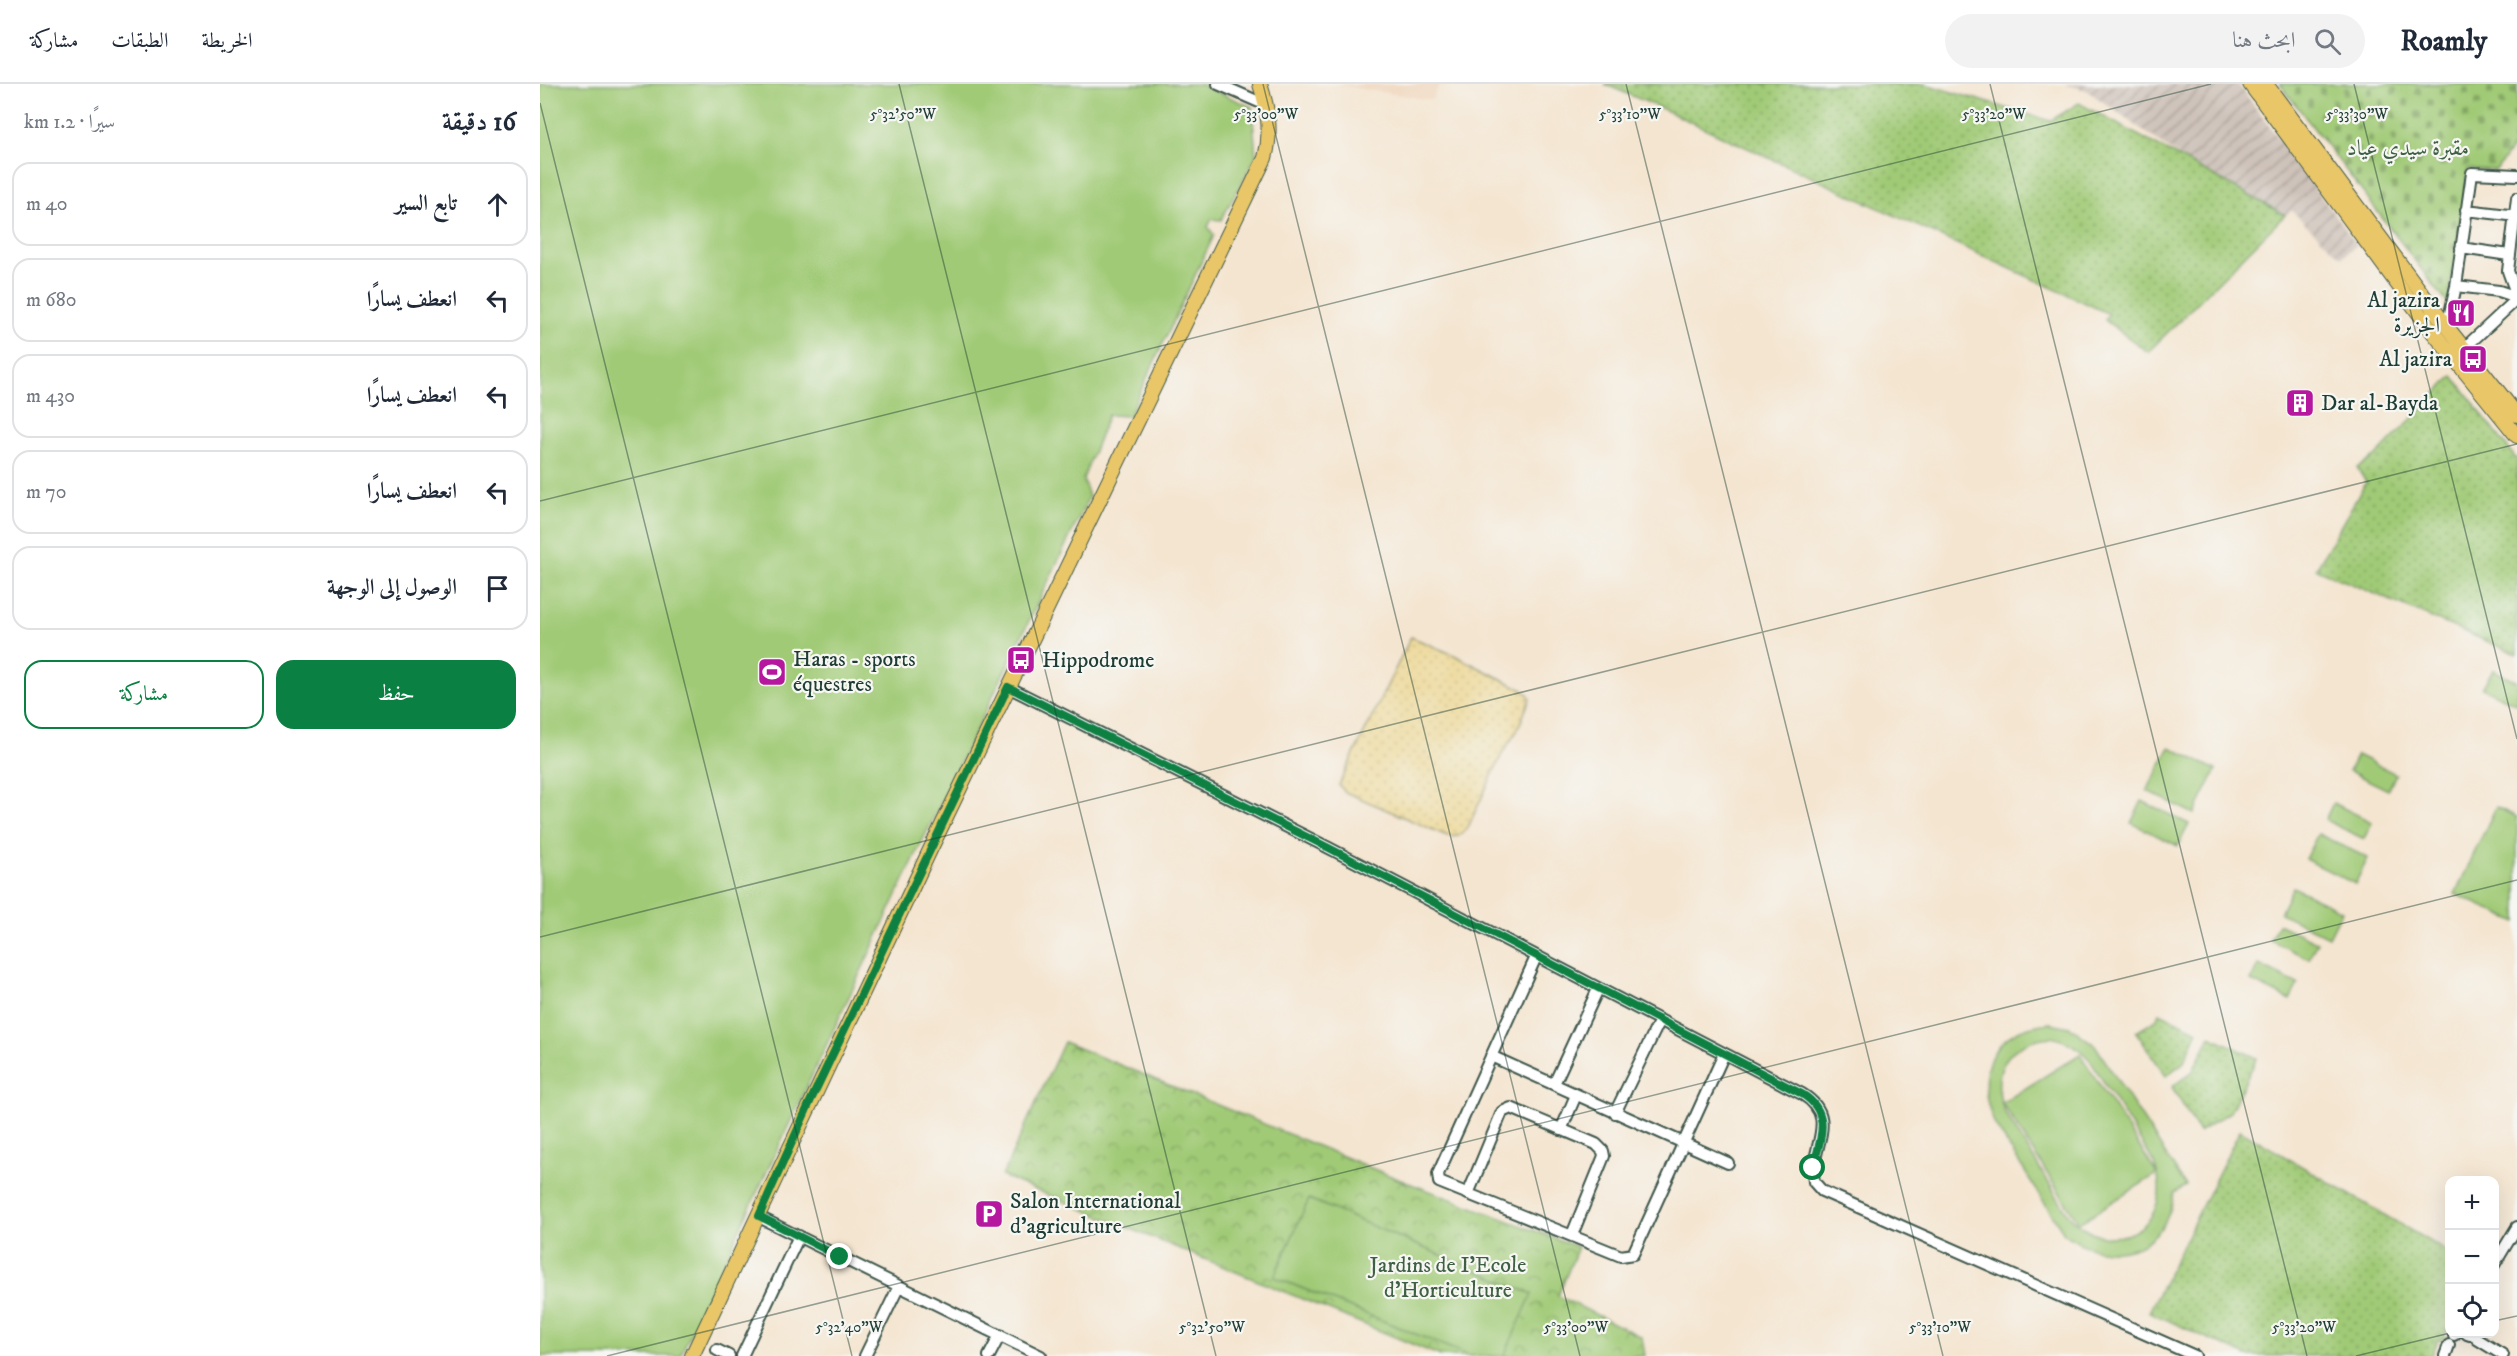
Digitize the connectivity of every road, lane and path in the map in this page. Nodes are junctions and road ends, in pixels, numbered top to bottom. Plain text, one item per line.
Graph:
1 (1218, 84) edge
2 (1260, 84) edge
3 (2250, 84) edge
4 (2265, 89) edge
5 (1266, 105) junction
6 (2517, 175) edge
7 (2517, 198) edge
8 (2466, 210) junction
9 (2516, 217) edge
10 (2462, 248) junction
11 (2509, 255) junction
12 (2456, 286) junction
13 (2517, 297) edge
14 (2447, 327) junction
15 (2459, 353) junction
16 (2514, 420) edge
17 (2517, 436) edge
18 (1008, 687) junction
19 (1536, 957) junction
20 (1598, 989) junction
21 (1659, 1020) junction
22 (1724, 1054) junction
23 (1491, 1056) junction
24 (1554, 1084) junction
25 (1576, 1095) junction
26 (1615, 1113) junction
27 (1561, 1130) junction
28 (1684, 1145) junction
29 (1728, 1163) dead end
30 (1468, 1194) junction
31 (759, 1216) junction
32 (2517, 1227) edge
33 (1572, 1235) junction
34 (799, 1236) junction
35 (2499, 1257) edge
36 (899, 1286) junction
37 (1000, 1335) junction
38 (2453, 1338) edge
39 (2474, 1338) edge
40 (717, 1350) dead end
41 (692, 1356) edge
42 (729, 1356) edge
43 (742, 1356) edge
44 (865, 1356) edge
45 (989, 1356) edge
46 (1041, 1356) edge
47 (2195, 1356) edge
48 (2445, 1356) edge
49 (2500, 1356) edge

1 - 5 street
2 - 5 main road
3 - 4 main road
4 - 14 main road
4 - 15 main road
5 - 18 main road
6 - 8 street
7 - 9 street
8 - 9 street
8 - 10 street
9 - 11 street
10 - 11 street
10 - 12 street
11 - 13 street
12 - 13 street
12 - 14 street
13 - 15 street
14 - 15 main road
15 - 16 main road
16 - 17 main road
18 - 19 street
18 - 31 main road
19 - 20 street
19 - 23 street
20 - 21 street
20 - 24 street
21 - 22 street
21 - 26 street
22 - 28 street
22 - 47 street
23 - 24 street
23 - 30 street
24 - 25 street
25 - 26 street
25 - 27 street
26 - 28 street
27 - 30 street
27 - 33 street
28 - 29 street
28 - 33 street
30 - 33 street
31 - 34 street
31 - 41 main road
32 - 35 street
34 - 36 street
34 - 43 street
36 - 37 street
36 - 44 street
37 - 45 street
37 - 46 street
38 - 48 street
39 - 49 street
40 - 42 street

